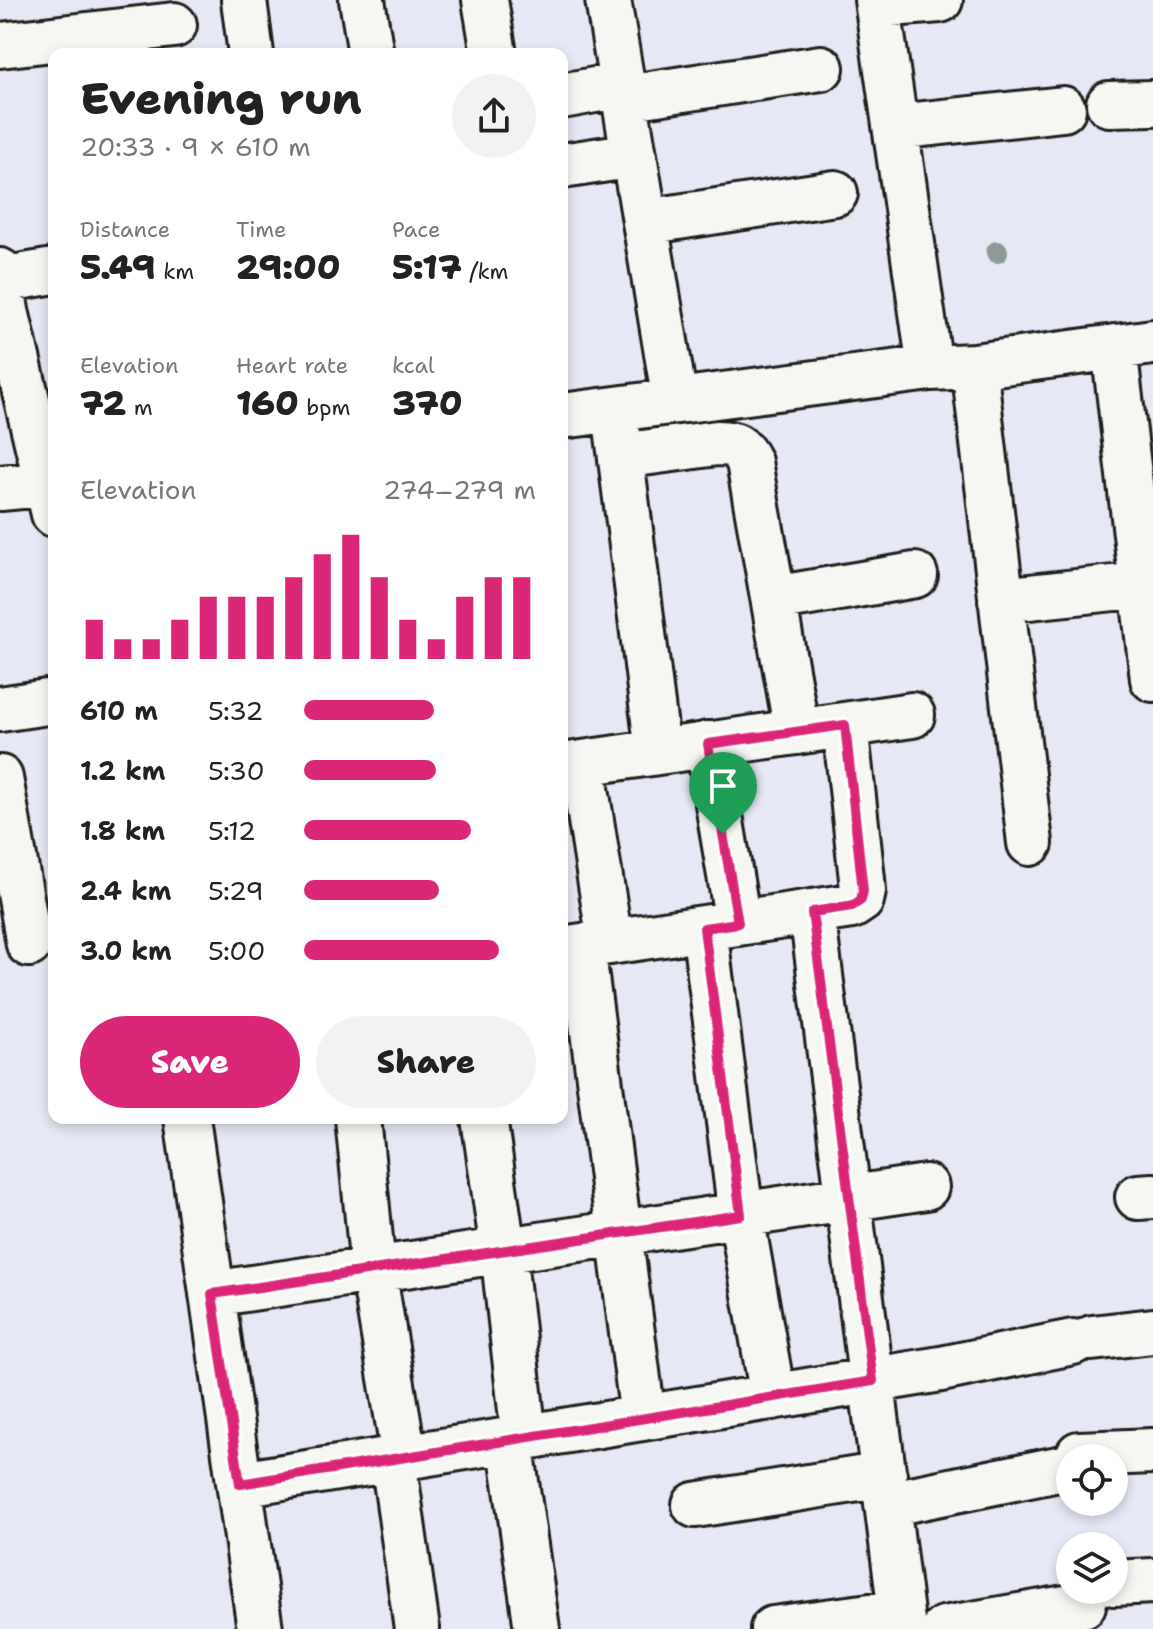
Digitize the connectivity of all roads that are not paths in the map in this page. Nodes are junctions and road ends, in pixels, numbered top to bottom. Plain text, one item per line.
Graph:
1 (244, 0) edge
2 (362, 0) edge
3 (485, 0) edge
4 (608, 0) edge
5 (940, 0) edge
6 (878, 2) edge
7 (174, 25) dead end
8 (126, 43) edge
9 (0, 45) edge
10 (250, 48) edge
11 (370, 48) edge
12 (493, 48) edge
13 (821, 68) dead end
14 (623, 91) junction
15 (568, 96) edge
16 (1153, 103) edge
17 (1109, 104) dead end
18 (1063, 109) dead end
19 (896, 127) junction
20 (634, 155) junction
21 (568, 165) edge
22 (835, 193) dead end
23 (645, 222) junction
24 (48, 274) edge
25 (2, 293) edge
26 (1134, 344) edge
27 (974, 366) junction
28 (930, 368) junction
29 (675, 401) junction
30 (615, 409) junction
31 (568, 415) edge
32 (621, 456) junction
33 (48, 481) edge
34 (0, 488) edge
35 (48, 493) edge
36 (915, 575) dead end
37 (1142, 585) junction
38 (774, 599) junction
39 (1001, 600) junction
40 (1153, 679) edge
41 (48, 702) edge
42 (0, 709) edge
43 (912, 715) dead end
44 (845, 725) junction
45 (797, 732) junction
46 (708, 744) junction
47 (658, 752) junction
48 (572, 764) edge
49 (0, 778) edge
50 (1030, 843) dead end
51 (8, 865) edge
52 (812, 912) junction
53 (721, 926) junction
54 (29, 944) dead end
55 (585, 946) edge
56 (188, 1124) edge
57 (359, 1124) edge
58 (485, 1124) edge
59 (926, 1187) dead end
60 (849, 1199) junction
61 (741, 1215) junction
62 (620, 1233) junction
63 (503, 1250) junction
64 (373, 1269) junction
65 (212, 1294) junction
66 (1153, 1331) edge
67 (873, 1381) junction
68 (773, 1397) junction
69 (643, 1418) junction
70 (517, 1439) junction
71 (1153, 1451) edge
72 (398, 1458) junction
73 (240, 1484) junction
74 (885, 1490) junction
75 (695, 1505) dead end
76 (1153, 1581) edge
77 (1128, 1587) edge
78 (1056, 1604) edge
79 (901, 1620) edge
80 (260, 1629) edge
81 (417, 1629) edge
82 (537, 1629) edge
83 (773, 1629) edge
84 (944, 1629) edge

1 - 10 street
2 - 11 street
3 - 12 street
4 - 14 street
5 - 6 street
6 - 19 street
7 - 8 street
8 - 9 street
13 - 14 street
14 - 15 street
14 - 20 street
16 - 17 street
18 - 19 street
19 - 28 street
20 - 21 street
20 - 23 street
22 - 23 street
23 - 29 street
24 - 25 street
25 - 33 street
26 - 27 street
26 - 37 street
27 - 28 street
27 - 39 street
28 - 29 street
29 - 30 street
30 - 31 street
30 - 32 street
32 - 38 street
32 - 47 street
34 - 35 street
36 - 38 street
37 - 39 street
37 - 40 street
38 - 45 street
39 - 50 street
41 - 42 street
43 - 44 street
44 - 45 street
44 - 52 street
45 - 46 street
46 - 47 street
46 - 53 street
47 - 48 street
48 - 55 street
49 - 51 street
51 - 54 street
52 - 53 street
52 - 60 street
53 - 55 street
53 - 61 street
55 - 62 street
56 - 65 street
57 - 64 street
58 - 63 street
59 - 60 street
60 - 61 street
60 - 67 street
61 - 62 street
61 - 68 street
62 - 63 street
62 - 69 street
63 - 64 street
63 - 70 street
64 - 65 street
64 - 72 street
65 - 73 street
66 - 67 street
67 - 68 street
67 - 74 street
68 - 69 street
69 - 70 street
70 - 72 street
70 - 82 street
71 - 74 street
72 - 73 street
72 - 81 street
73 - 80 street
74 - 75 street
74 - 79 street
76 - 77 street
78 - 84 street
79 - 83 street

